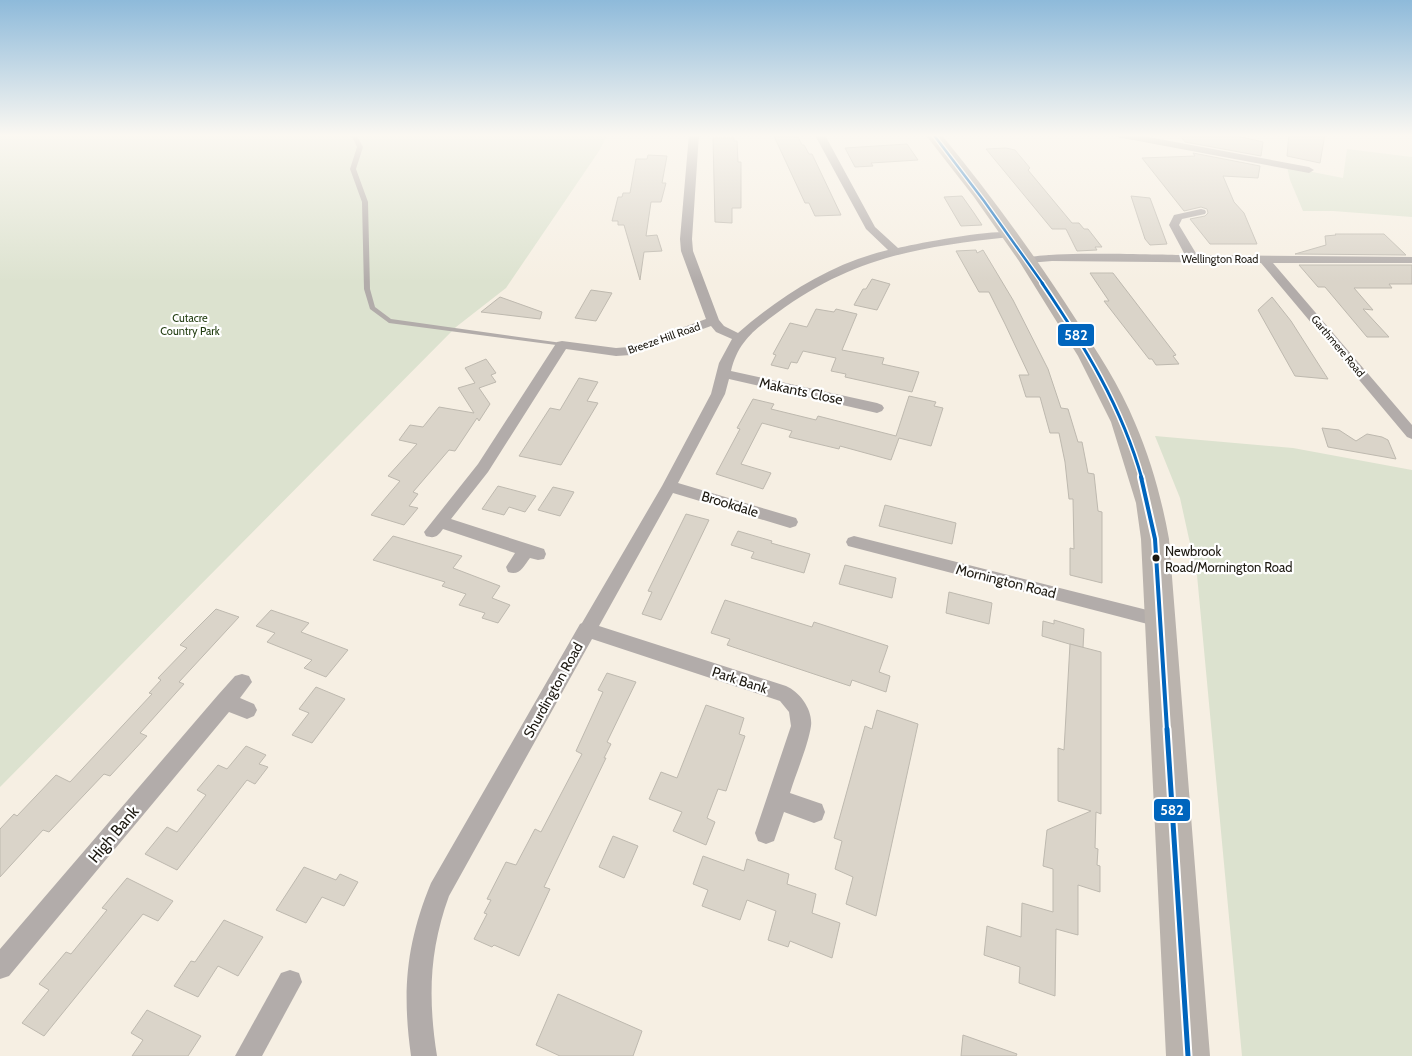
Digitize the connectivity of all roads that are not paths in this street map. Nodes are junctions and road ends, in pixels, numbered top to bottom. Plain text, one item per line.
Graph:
1 (358, 183) edge
2 (690, 183) edge
3 (846, 183) edge
4 (971, 183) edge
5 (1201, 212) dead end
6 (1010, 234) junction
7 (895, 251) junction
8 (1193, 259) junction
9 (1264, 259) junction
10 (1028, 260) junction
11 (1412, 260) edge
12 (713, 321) junction
13 (739, 338) junction
14 (562, 345) junction
15 (724, 374) junction
16 (877, 408) dead end
17 (1412, 434) edge
18 (669, 486) junction
19 (790, 522) dead end
20 (854, 542) dead end
21 (514, 567) dead end
22 (1159, 620) junction
23 (586, 629) junction
24 (242, 682) dead end
25 (225, 701) junction
26 (247, 710) dead end
27 (777, 799) junction
28 (814, 812) dead end
29 (766, 833) dead end
30 (0, 967) edge
31 (290, 982) dead end
32 (248, 1056) edge
33 (424, 1056) edge
34 (1188, 1056) edge

1 - 14 lane
2 - 12 street
3 - 7 street
4 - 6 highway
5 - 8 street
6 - 7 street
6 - 10 highway
7 - 13 street
8 - 9 street, Wellington Road
8 - 10 street, Wellington Road
9 - 11 street, Wellington Road
9 - 17 street, Garthmere Road
10 - 22 highway
12 - 13 street, Breeze Hill Road
12 - 14 street, Breeze Hill Road
13 - 15 street, Shurdington Road
14 - 21 street
15 - 16 street, Makants Close
15 - 18 street, Shurdington Road
18 - 19 street, Brookdale
18 - 23 street, Shurdington Road
20 - 22 street, Mornington Road
22 - 34 highway
23 - 27 street, Park Bank
23 - 33 street, Shurdington Road
24 - 25 street, High Bank
25 - 26 street
25 - 30 street, High Bank
27 - 28 street
27 - 29 street, Park Bank
31 - 32 street

